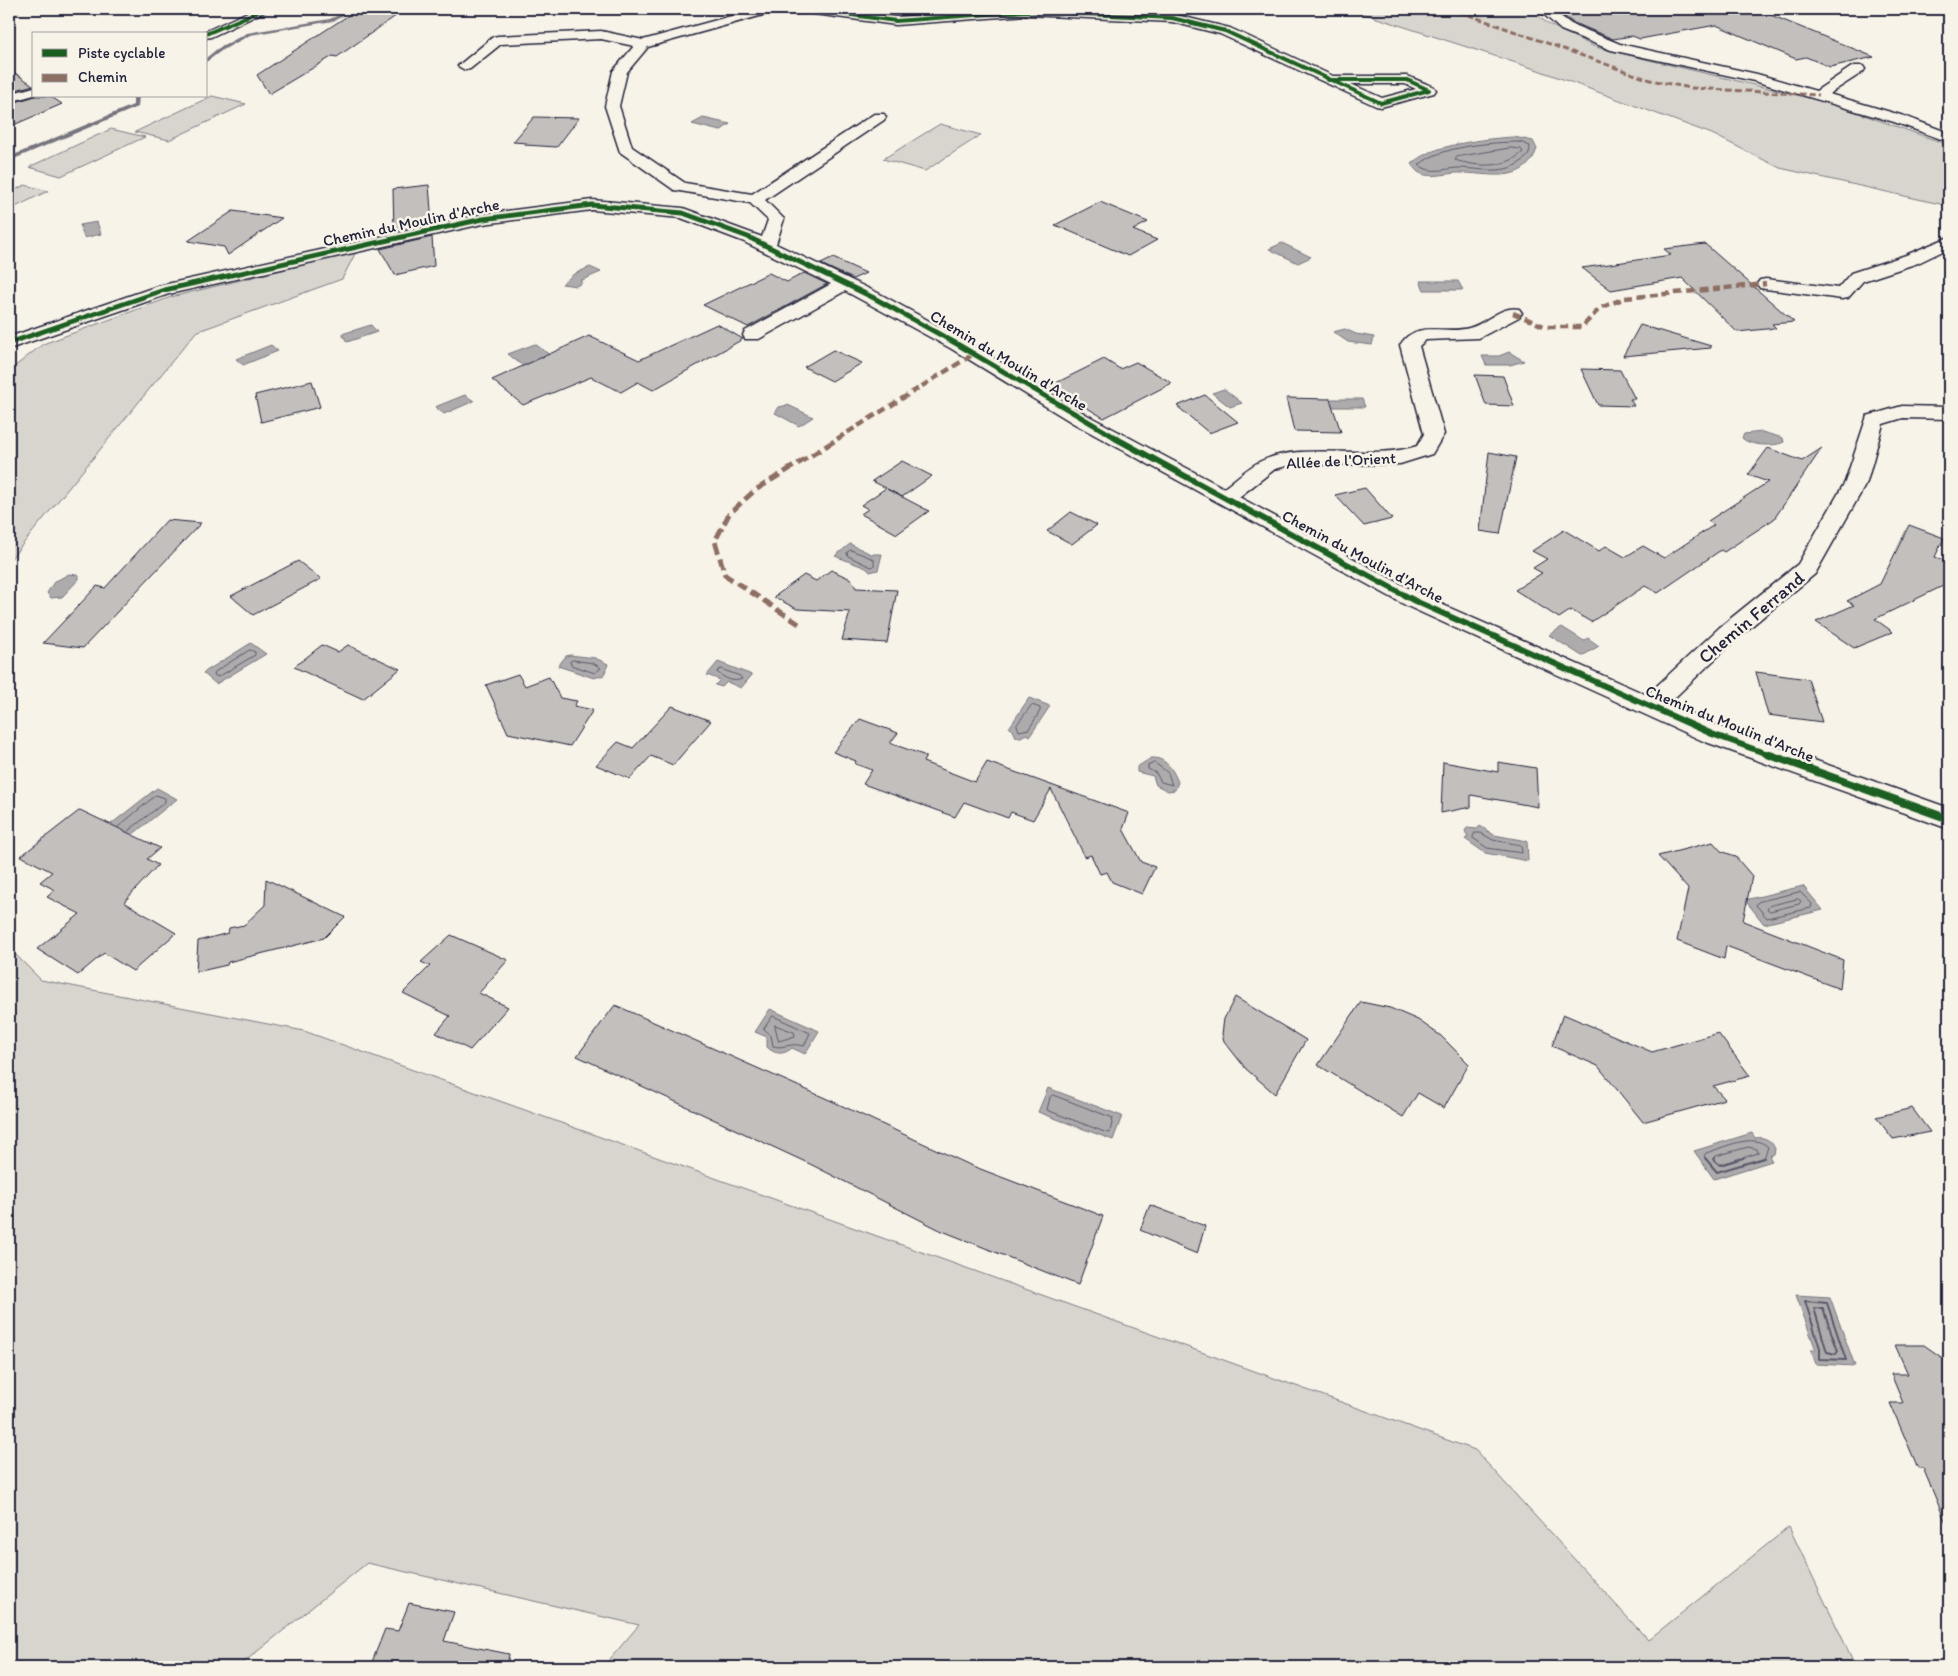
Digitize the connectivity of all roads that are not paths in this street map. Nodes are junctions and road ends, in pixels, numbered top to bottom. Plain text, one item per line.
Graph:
1 (15, 9) edge
2 (264, 9) edge
3 (770, 9) edge
4 (807, 9) edge
5 (1544, 9) edge
6 (9, 11) edge
7 (208, 33) edge
8 (643, 44) junction
9 (465, 66) dead end
10 (1858, 69) dead end
11 (1796, 76) dead end
12 (1328, 80) junction
13 (1782, 85) junction
14 (32, 92) edge
15 (1819, 96) junction
16 (9, 98) edge
17 (879, 117) dead end
18 (1949, 138) edge
19 (755, 199) junction
20 (1949, 242) edge
21 (768, 248) junction
22 (844, 284) junction
23 (1766, 284) dead end
24 (1513, 313) dead end
25 (752, 335) dead end
26 (9, 343) edge
27 (1949, 412) edge
28 (1224, 498) junction
29 (1650, 707) junction
30 (1949, 819) edge

1 - 6 street
2 - 7 street
3 - 8 street
4 - 12 street
5 - 13 street
8 - 9 street
8 - 19 street
10 - 15 street
11 - 13 street
12 - 12 street
13 - 15 street
14 - 16 street
15 - 18 street
17 - 19 street
19 - 21 street
20 - 23 street
21 - 22 street, Chemin du Moulin d'Arche
21 - 26 street, Chemin du Moulin d'Arche
22 - 25 street
22 - 28 street, Chemin du Moulin d'Arche
24 - 28 street, Allée de l'Orient
27 - 29 street, Chemin Ferrand
28 - 29 street, Chemin du Moulin d'Arche
29 - 30 street, Chemin du Moulin d'Arche

